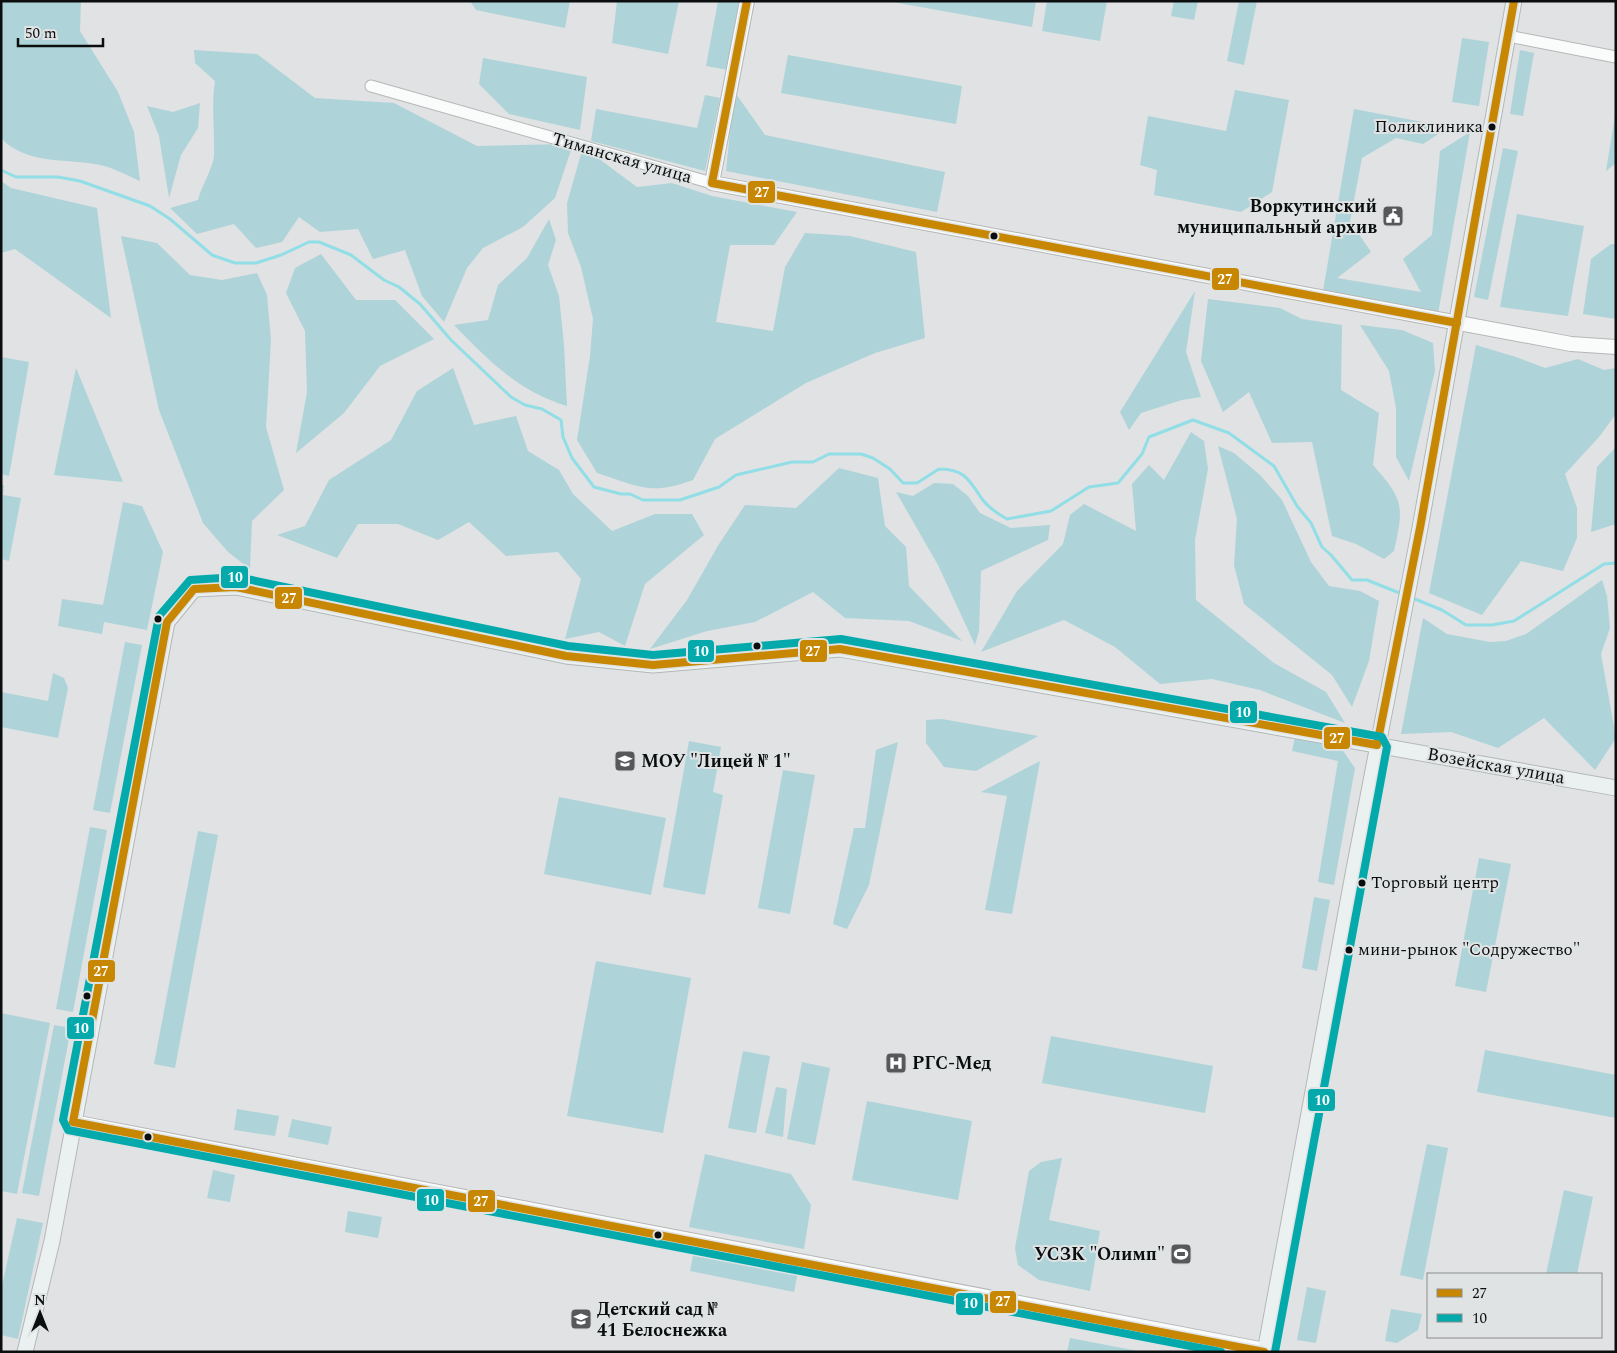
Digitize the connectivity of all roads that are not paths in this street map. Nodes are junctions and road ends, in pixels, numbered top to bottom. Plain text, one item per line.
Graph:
1 (747, 1) edge
2 (1514, 1) edge
3 (1508, 36) junction
4 (1616, 57) edge
5 (370, 86) dead end
6 (712, 183) junction
7 (1457, 323) junction
8 (1616, 347) edge
9 (1377, 745) junction
10 (1616, 788) edge
11 (73, 1122) junction
12 (1267, 1351) edge
13 (25, 1352) edge

1 - 6 street
2 - 3 main road
3 - 4 street
3 - 7 main road
5 - 6 street, Тиманская улица
6 - 7 street, Тиманская улица
7 - 8 street, Тиманская улица
7 - 9 main road
9 - 10 main road, Возейская улица
9 - 11 main road, Возейская улица
9 - 12 main road
11 - 12 street
11 - 13 main road

